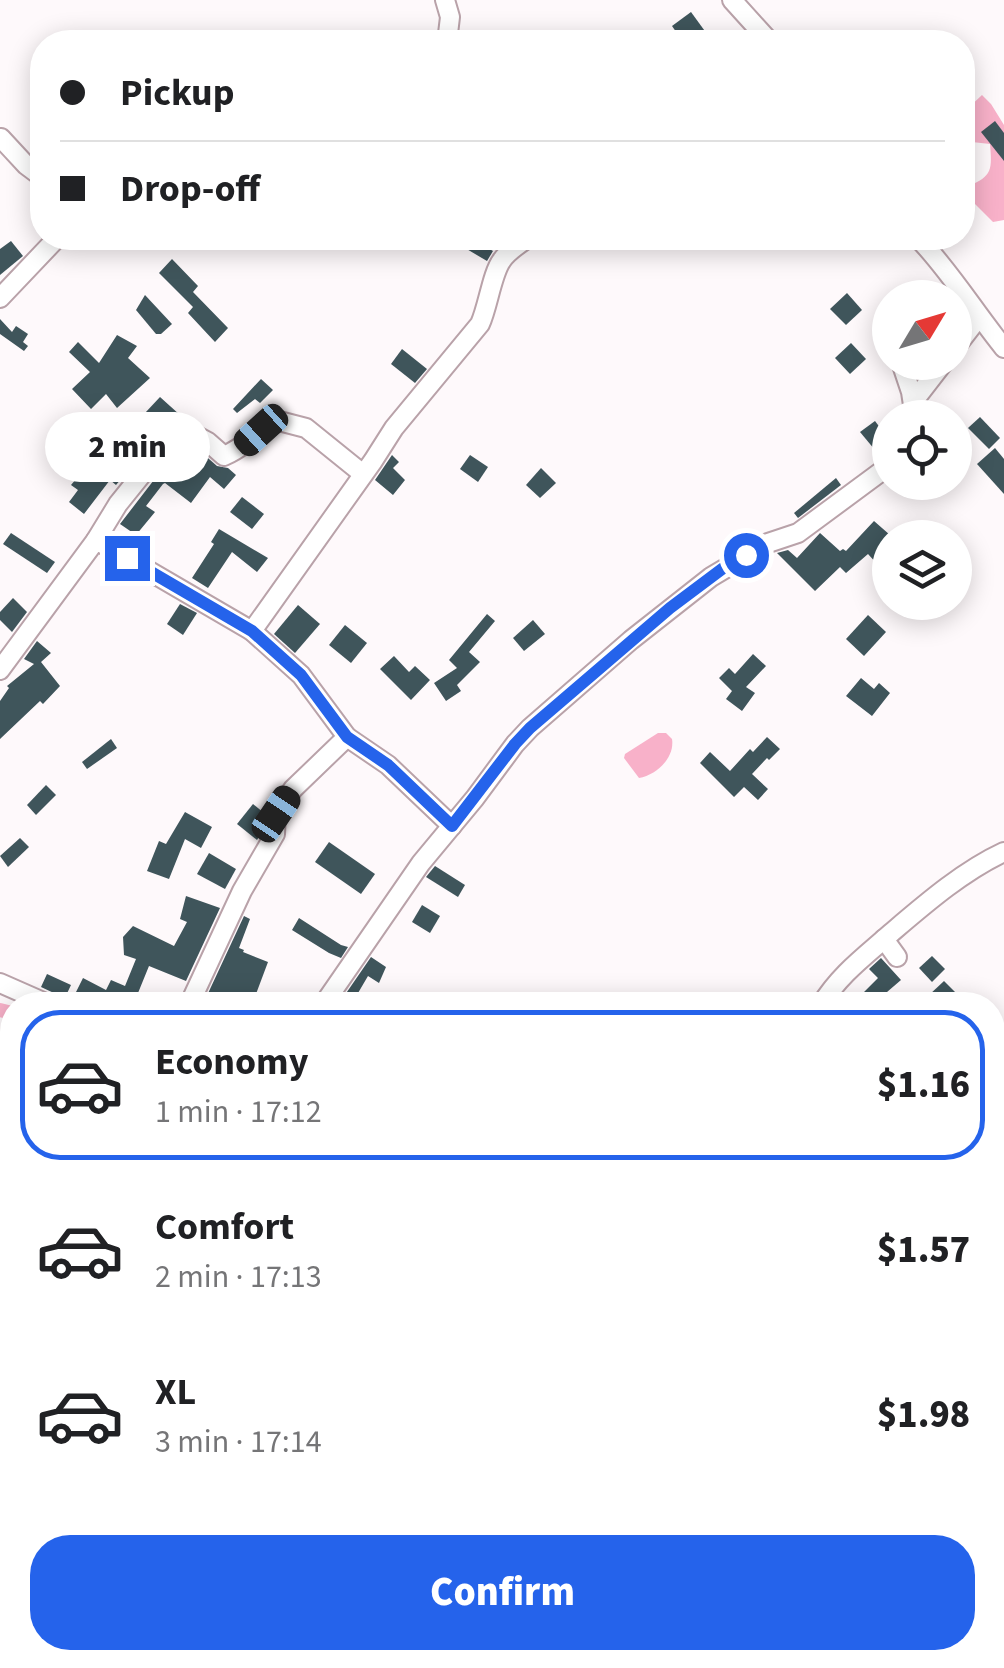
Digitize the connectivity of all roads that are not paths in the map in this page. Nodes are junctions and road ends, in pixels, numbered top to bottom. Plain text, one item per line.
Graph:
1 (445, 0) edge
2 (732, 0) edge
3 (449, 30) edge
4 (759, 30) edge
5 (2, 138) edge
6 (30, 168) edge
7 (45, 250) edge
8 (513, 250) edge
9 (929, 250) edge
10 (0, 298) edge
11 (979, 317) junction
12 (972, 326) edge
13 (1004, 348) edge
14 (363, 474) junction
15 (872, 478) edge
16 (96, 540) junction
17 (252, 631) junction
18 (0, 670) edge
19 (347, 737) junction
20 (452, 826) junction
21 (1004, 852) edge
22 (884, 939) junction
23 (896, 957) dead end
24 (195, 992) edge
25 (331, 992) edge
26 (829, 992) edge

1 - 3 street
2 - 4 street
5 - 6 street
7 - 10 street
8 - 14 street
9 - 11 street
11 - 12 street
11 - 13 street
14 - 16 street
14 - 17 street
15 - 20 street
16 - 17 street
16 - 18 street
17 - 19 street
19 - 20 street
19 - 24 street
20 - 25 street
21 - 22 street
22 - 23 street
22 - 26 street

